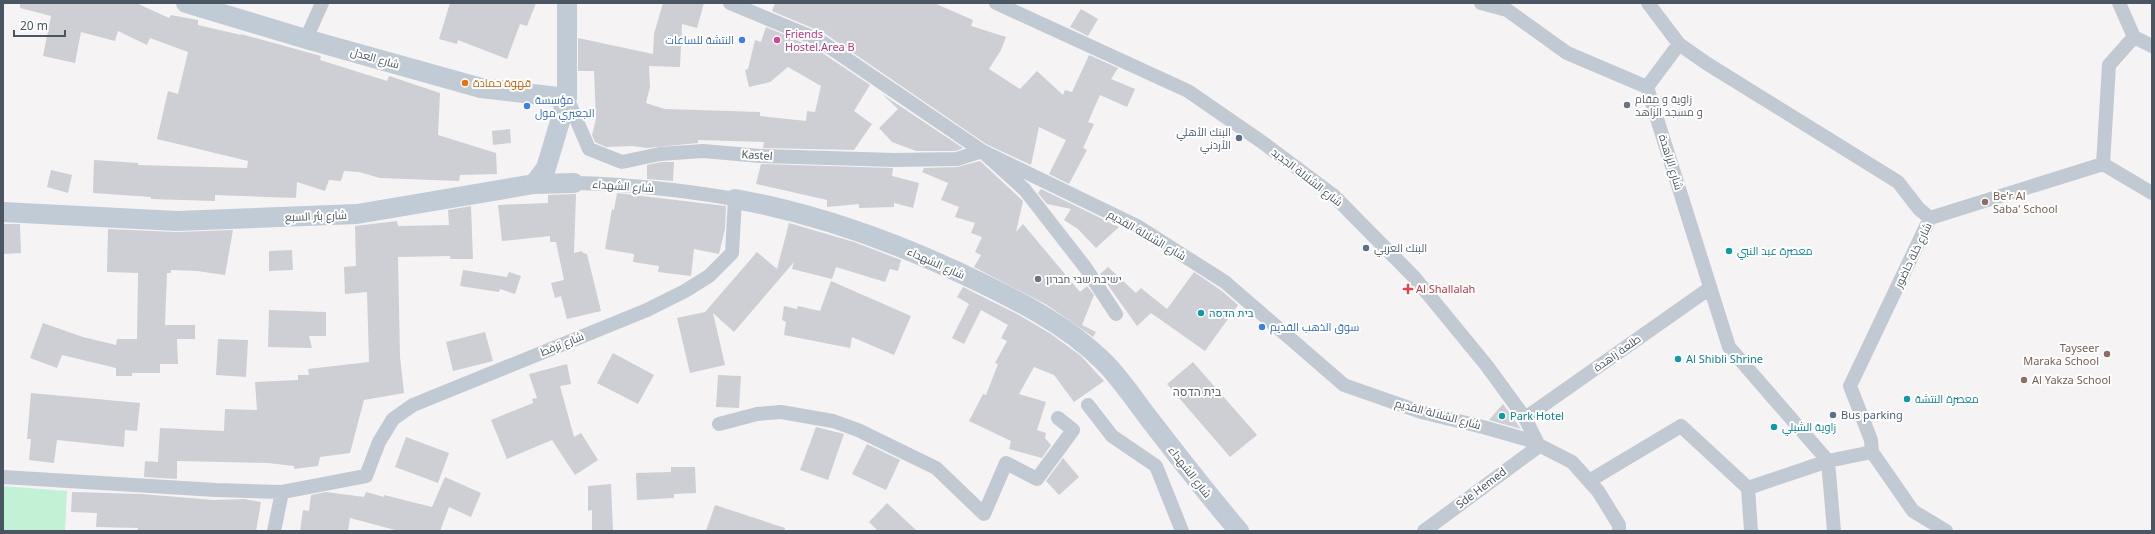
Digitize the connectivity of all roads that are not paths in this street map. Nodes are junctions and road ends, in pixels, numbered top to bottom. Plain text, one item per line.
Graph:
1 (186, 3) edge
2 (322, 3) edge
3 (567, 3) edge
4 (730, 3) edge
5 (996, 3) edge
6 (1481, 3) edge
7 (1648, 3) edge
8 (2119, 3) edge
9 (2134, 37) junction
10 (306, 39) junction
11 (1679, 44) junction
12 (2152, 46) edge
13 (1647, 87) junction
14 (567, 98) junction
15 (982, 151) junction
16 (2103, 164) junction
17 (574, 183) joint
18 (534, 184) junction
19 (2152, 193) edge
20 (735, 199) junction
21 (3, 212) edge
22 (1930, 218) junction
23 (1710, 288) junction
24 (1116, 314) dead end
25 (1088, 405) dead end
26 (1058, 418) dead end
27 (1525, 418) junction
28 (719, 424) dead end
29 (1539, 446) junction
30 (1872, 446) junction
31 (1828, 461) junction
32 (3, 477) edge
33 (1588, 481) junction
34 (1748, 488) junction
35 (282, 492) junction
36 (274, 531) edge
37 (1182, 531) edge
38 (1240, 531) edge
39 (1424, 531) edge
40 (1619, 531) edge
41 (1751, 531) edge
42 (1834, 531) edge
43 (1946, 531) edge

1 - 10 street, شارع العدل
2 - 10 street
3 - 14 street
4 - 15 street, شارع الشلالة القديم
5 - 27 street, شارع الشلالة الجديد
6 - 13 street
7 - 11 street
8 - 9 street
9 - 12 street
9 - 16 street
10 - 14 street, شارع العدل
11 - 13 street
11 - 22 street
13 - 23 street, شارع الزاهدة
14 - 15 street, Kastel
14 - 18 street
15 - 24 street
15 - 29 street, شارع الشلالة القديم
16 - 19 street
16 - 22 street, شارع خلة حاضور
17 - 18 street, شارع الشهداء
17 - 20 street, شارع الشهداء
18 - 21 street, شارع بئر السبع
20 - 35 street, شارع ترفط
20 - 38 street, شارع الشهداء
22 - 30 street, شارع خلة حاضور
23 - 27 street, طلعة زاهدة
23 - 31 street, شارع الزاهدة
25 - 37 street
26 - 28 street
27 - 29 street, شارع الشلالة الجديد
29 - 33 street, شارع الشلالة القديم
29 - 39 street, Sde Hemed
30 - 31 street
30 - 43 street, شارع خلة حاضور
31 - 34 street
31 - 42 street
32 - 35 street
33 - 34 street
33 - 40 street, شارع الشلالة القديم
34 - 41 street
35 - 36 street

